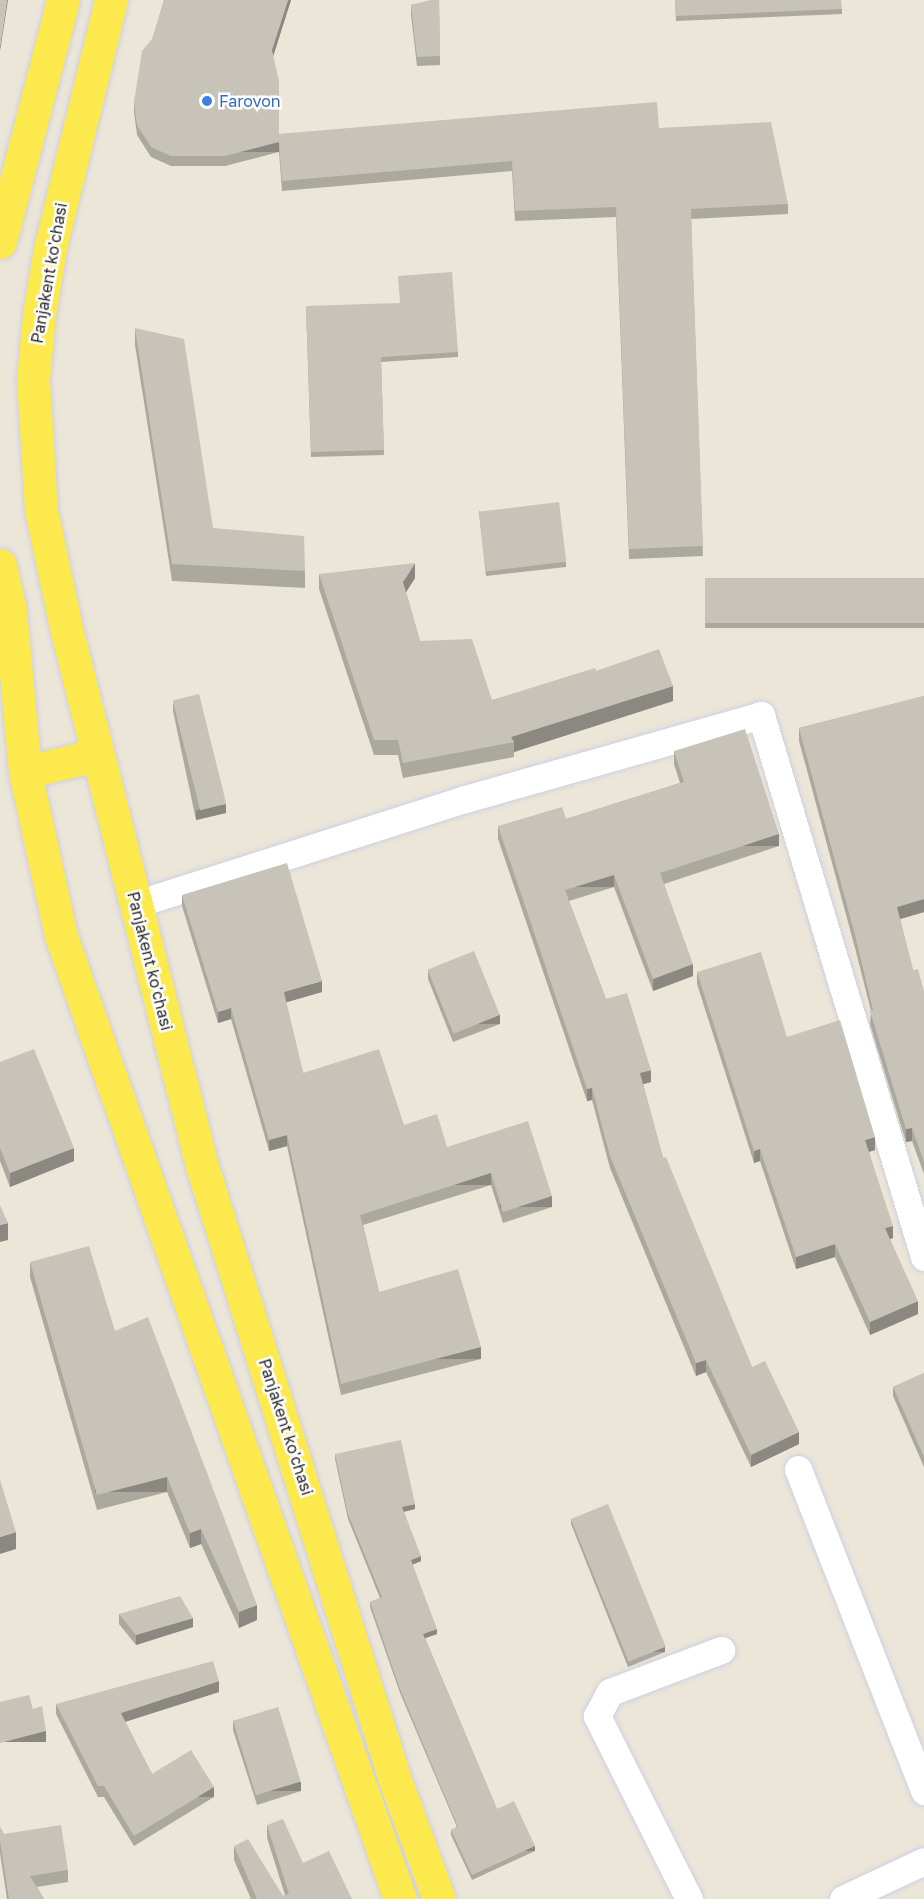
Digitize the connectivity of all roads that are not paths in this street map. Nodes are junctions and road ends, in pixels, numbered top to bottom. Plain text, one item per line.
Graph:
1 (63, 0) edge
2 (111, 0) edge
3 (0, 242) edge
4 (0, 565) edge
5 (97, 755) junction
6 (25, 772) junction
7 (136, 904) junction
8 (924, 1257) edge
9 (798, 1468) dead end
10 (721, 1650) dead end
11 (924, 1791) edge
12 (924, 1861) edge
13 (400, 1899) edge
14 (439, 1899) edge
15 (689, 1899) edge
16 (843, 1899) edge

1 - 3 main road
2 - 5 main road, Panjakent ko'chasi
4 - 6 main road
5 - 6 main road
5 - 7 main road, Panjakent ko'chasi
6 - 13 main road
7 - 8 street
7 - 14 main road, Panjakent ko'chasi
9 - 11 street
10 - 15 street
12 - 16 street

